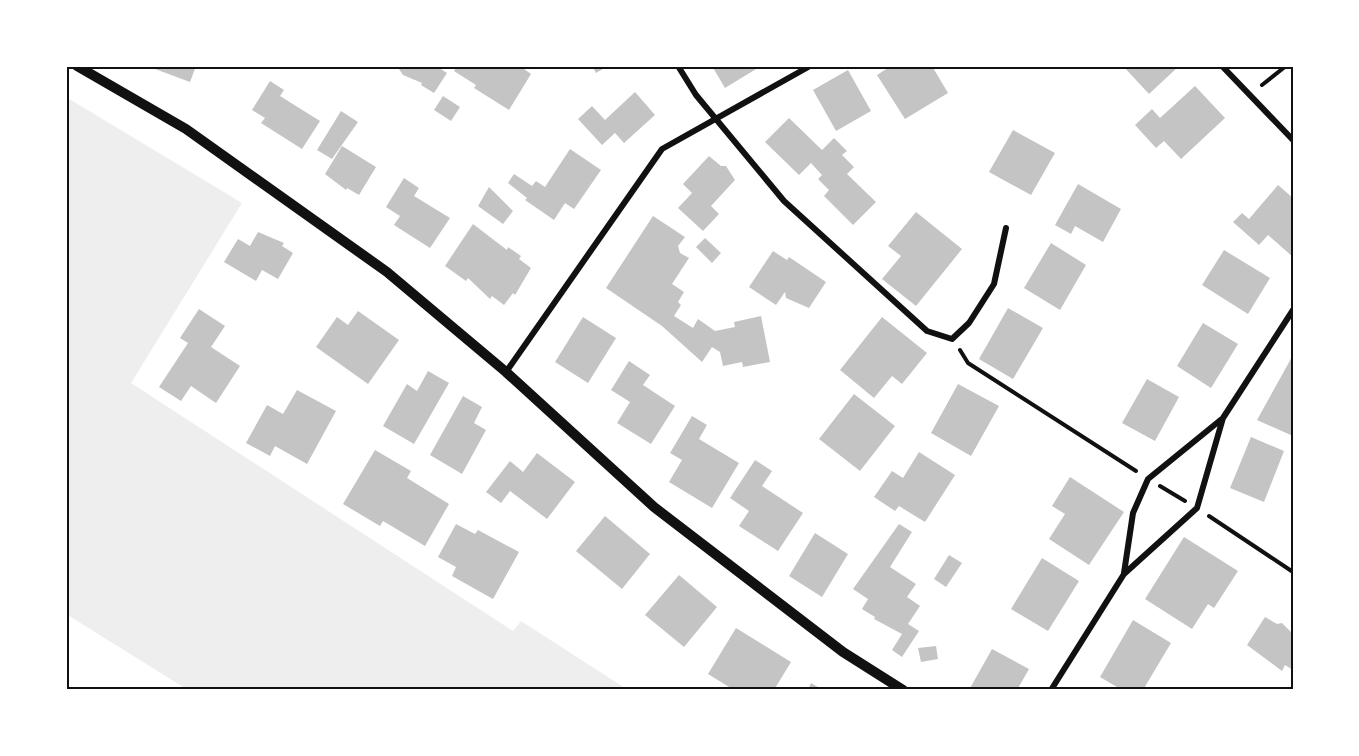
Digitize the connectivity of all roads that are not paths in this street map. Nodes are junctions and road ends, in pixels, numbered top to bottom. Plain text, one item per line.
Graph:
1 (77, 66) edge
2 (678, 66) edge
3 (810, 66) edge
4 (1222, 66) edge
5 (717, 118) junction
6 (1293, 140) edge
7 (1006, 228) dead end
8 (1293, 310) edge
9 (506, 372) junction
10 (1222, 418) junction
11 (1124, 574) junction
12 (903, 690) edge
13 (1051, 690) edge

1 - 9 street
2 - 5 street
3 - 5 street
4 - 6 street
5 - 7 street
5 - 9 street
8 - 10 street
9 - 12 street
10 - 11 street
10 - 11 street
11 - 13 street

